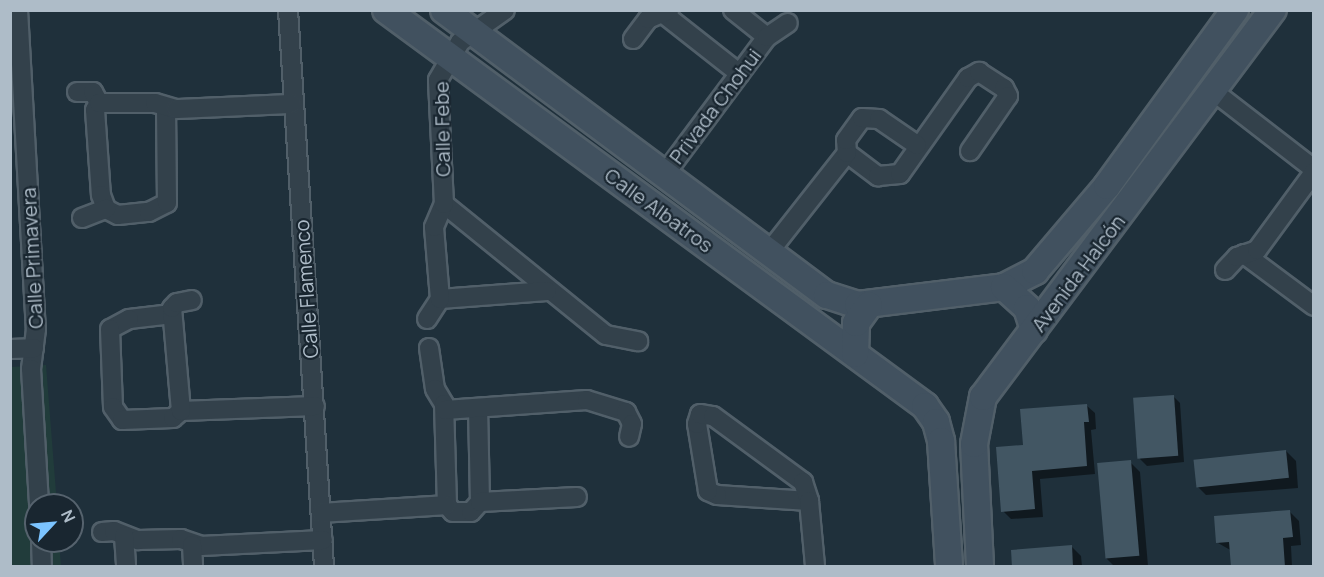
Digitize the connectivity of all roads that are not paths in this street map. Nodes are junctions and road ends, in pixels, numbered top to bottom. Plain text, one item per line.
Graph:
1 (18, 10) edge
2 (288, 10) edge
3 (386, 10) edge
4 (444, 10) edge
5 (505, 10) edge
6 (734, 10) edge
7 (1234, 10) edge
8 (1273, 10) edge
9 (667, 13) edge
10 (788, 23) dead end
11 (472, 31) junction
12 (766, 37) junction
13 (633, 39) dead end
14 (15, 55) edge
15 (448, 56) junction
16 (740, 74) junction
17 (1213, 91) junction
18 (77, 92) dead end
19 (99, 103) junction
20 (292, 104) junction
21 (166, 107) junction
22 (917, 145) junction
23 (970, 151) dead end
24 (847, 153) junction
25 (1314, 170) edge
26 (664, 175) junction
27 (444, 204) junction
28 (106, 209) junction
29 (82, 218) dead end
30 (769, 252) junction
31 (1244, 254) junction
32 (1225, 270) dead end
33 (1004, 287) junction
34 (548, 291) junction
35 (440, 299) junction
36 (192, 300) dead end
37 (869, 305) junction
38 (1314, 306) edge
39 (172, 314) junction
40 (427, 319) dead end
41 (1034, 330) junction
42 (638, 341) dead end
43 (34, 348) junction
44 (429, 348) dead end
45 (10, 349) edge
46 (855, 354) junction
47 (983, 397) junction
48 (315, 406) junction
49 (478, 409) junction
50 (445, 410) junction
51 (181, 411) junction
52 (930, 413) junction
53 (629, 437) dead end
54 (38, 493) edge
55 (577, 497) dead end
56 (808, 501) junction
57 (480, 502) junction
58 (447, 505) junction
59 (321, 513) junction
60 (102, 532) dead end
61 (124, 536) junction
62 (323, 540) junction
63 (192, 545) junction
64 (126, 567) edge
65 (193, 567) edge
66 (324, 567) edge
67 (815, 567) edge
68 (949, 567) edge
69 (980, 567) edge

1 - 14 street, Calle Primavera
2 - 20 street, Calle Flamenco
3 - 15 street, Calle Albatros
4 - 11 street, Calle Albatros
5 - 11 street
6 - 12 street, Privada Chohui
7 - 33 street, Avenida Halcón
8 - 17 street, Avenida Halcón
9 - 13 street
9 - 16 street
10 - 12 street, Privada Chohui
11 - 15 street
11 - 26 street, Calle Albatros
12 - 16 street, Privada Chohui
14 - 43 street, Calle Primavera
15 - 27 street, Calle Febe
15 - 46 street, Calle Albatros
16 - 26 street, Privada Chohui
17 - 25 street
17 - 41 street, Avenida Halcón
18 - 19 street
19 - 21 street
19 - 28 street
20 - 21 street
20 - 48 street, Calle Flamenco
21 - 28 street
22 - 23 street
22 - 24 street
22 - 24 street
24 - 30 street
25 - 31 street
26 - 30 street, Calle Albatros
27 - 34 street, Calle Febe
27 - 35 street, Calle Febe
28 - 29 street
30 - 37 street, Calle Albatros
31 - 32 street
31 - 38 street
33 - 37 street, Calle Albatros
33 - 41 street
34 - 35 street
34 - 42 street, Calle Febe
35 - 40 street
36 - 39 street
37 - 46 street
39 - 51 street
39 - 51 street
41 - 47 street, Avenida Halcón
43 - 45 street
43 - 54 street, Calle Primavera
44 - 50 street
46 - 52 street, Calle Albatros
47 - 52 street
47 - 69 street, Avenida Halcón
48 - 51 street
48 - 59 street, Calle Flamenco
49 - 50 street
49 - 53 street
49 - 57 street
50 - 58 street
52 - 68 street
55 - 57 street
56 - 56 street
56 - 67 street
57 - 58 street
58 - 59 street
59 - 62 street, Calle Flamenco
60 - 61 street
61 - 63 street
61 - 64 street
62 - 63 street
62 - 66 street, Calle Flamenco
63 - 65 street

